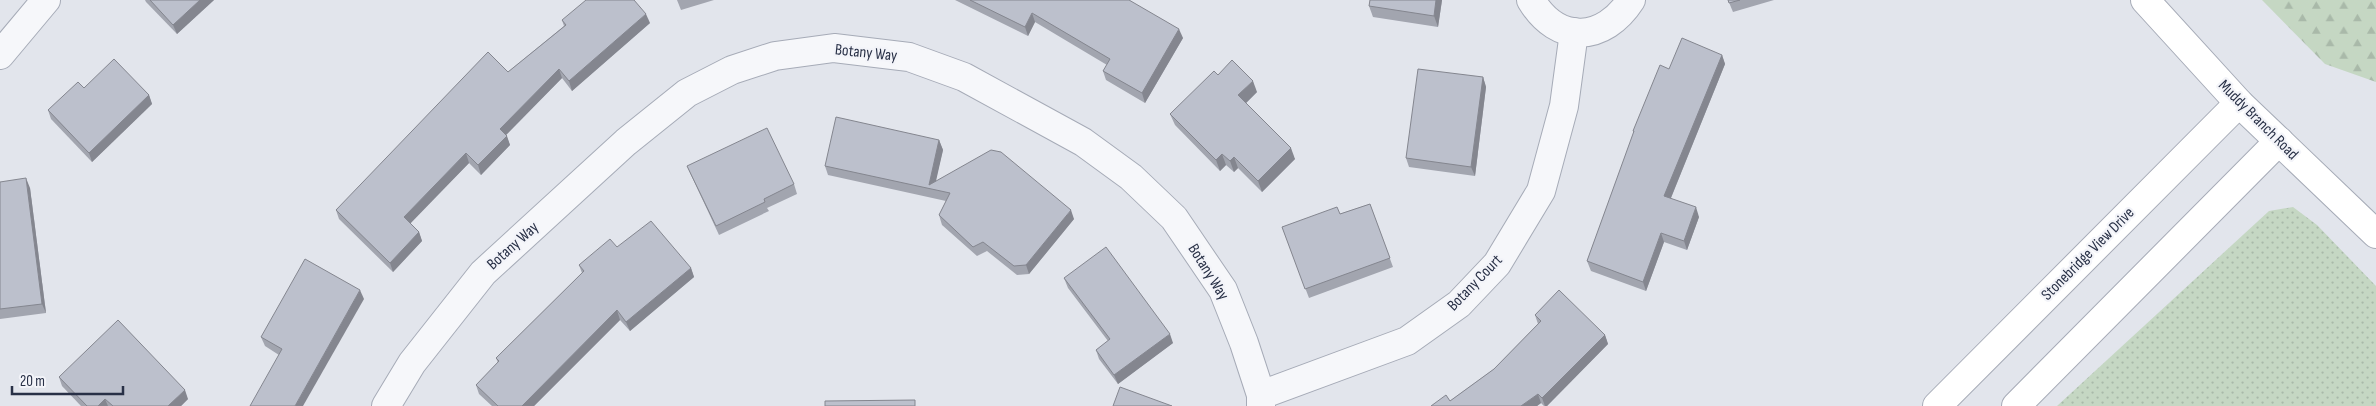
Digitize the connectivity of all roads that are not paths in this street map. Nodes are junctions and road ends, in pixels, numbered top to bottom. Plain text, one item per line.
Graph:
1 (46, 0) edge
2 (1531, 0) edge
3 (1631, 0) edge
4 (2145, 0) edge
5 (1574, 32) junction
6 (0, 55) edge
7 (2239, 103) junction
8 (2279, 141) junction
9 (2376, 234) edge
10 (1261, 401) edge
11 (386, 406) edge
12 (1937, 406) edge
13 (2016, 406) edge

1 - 6 street
2 - 5 street
3 - 5 street
4 - 7 street, Muddy Branch Road
5 - 10 street, Botany Court
7 - 8 street, Muddy Branch Road
7 - 12 street, Stonebridge View Drive
8 - 9 street, Muddy Branch Road
8 - 13 street
10 - 11 street, Botany Way

